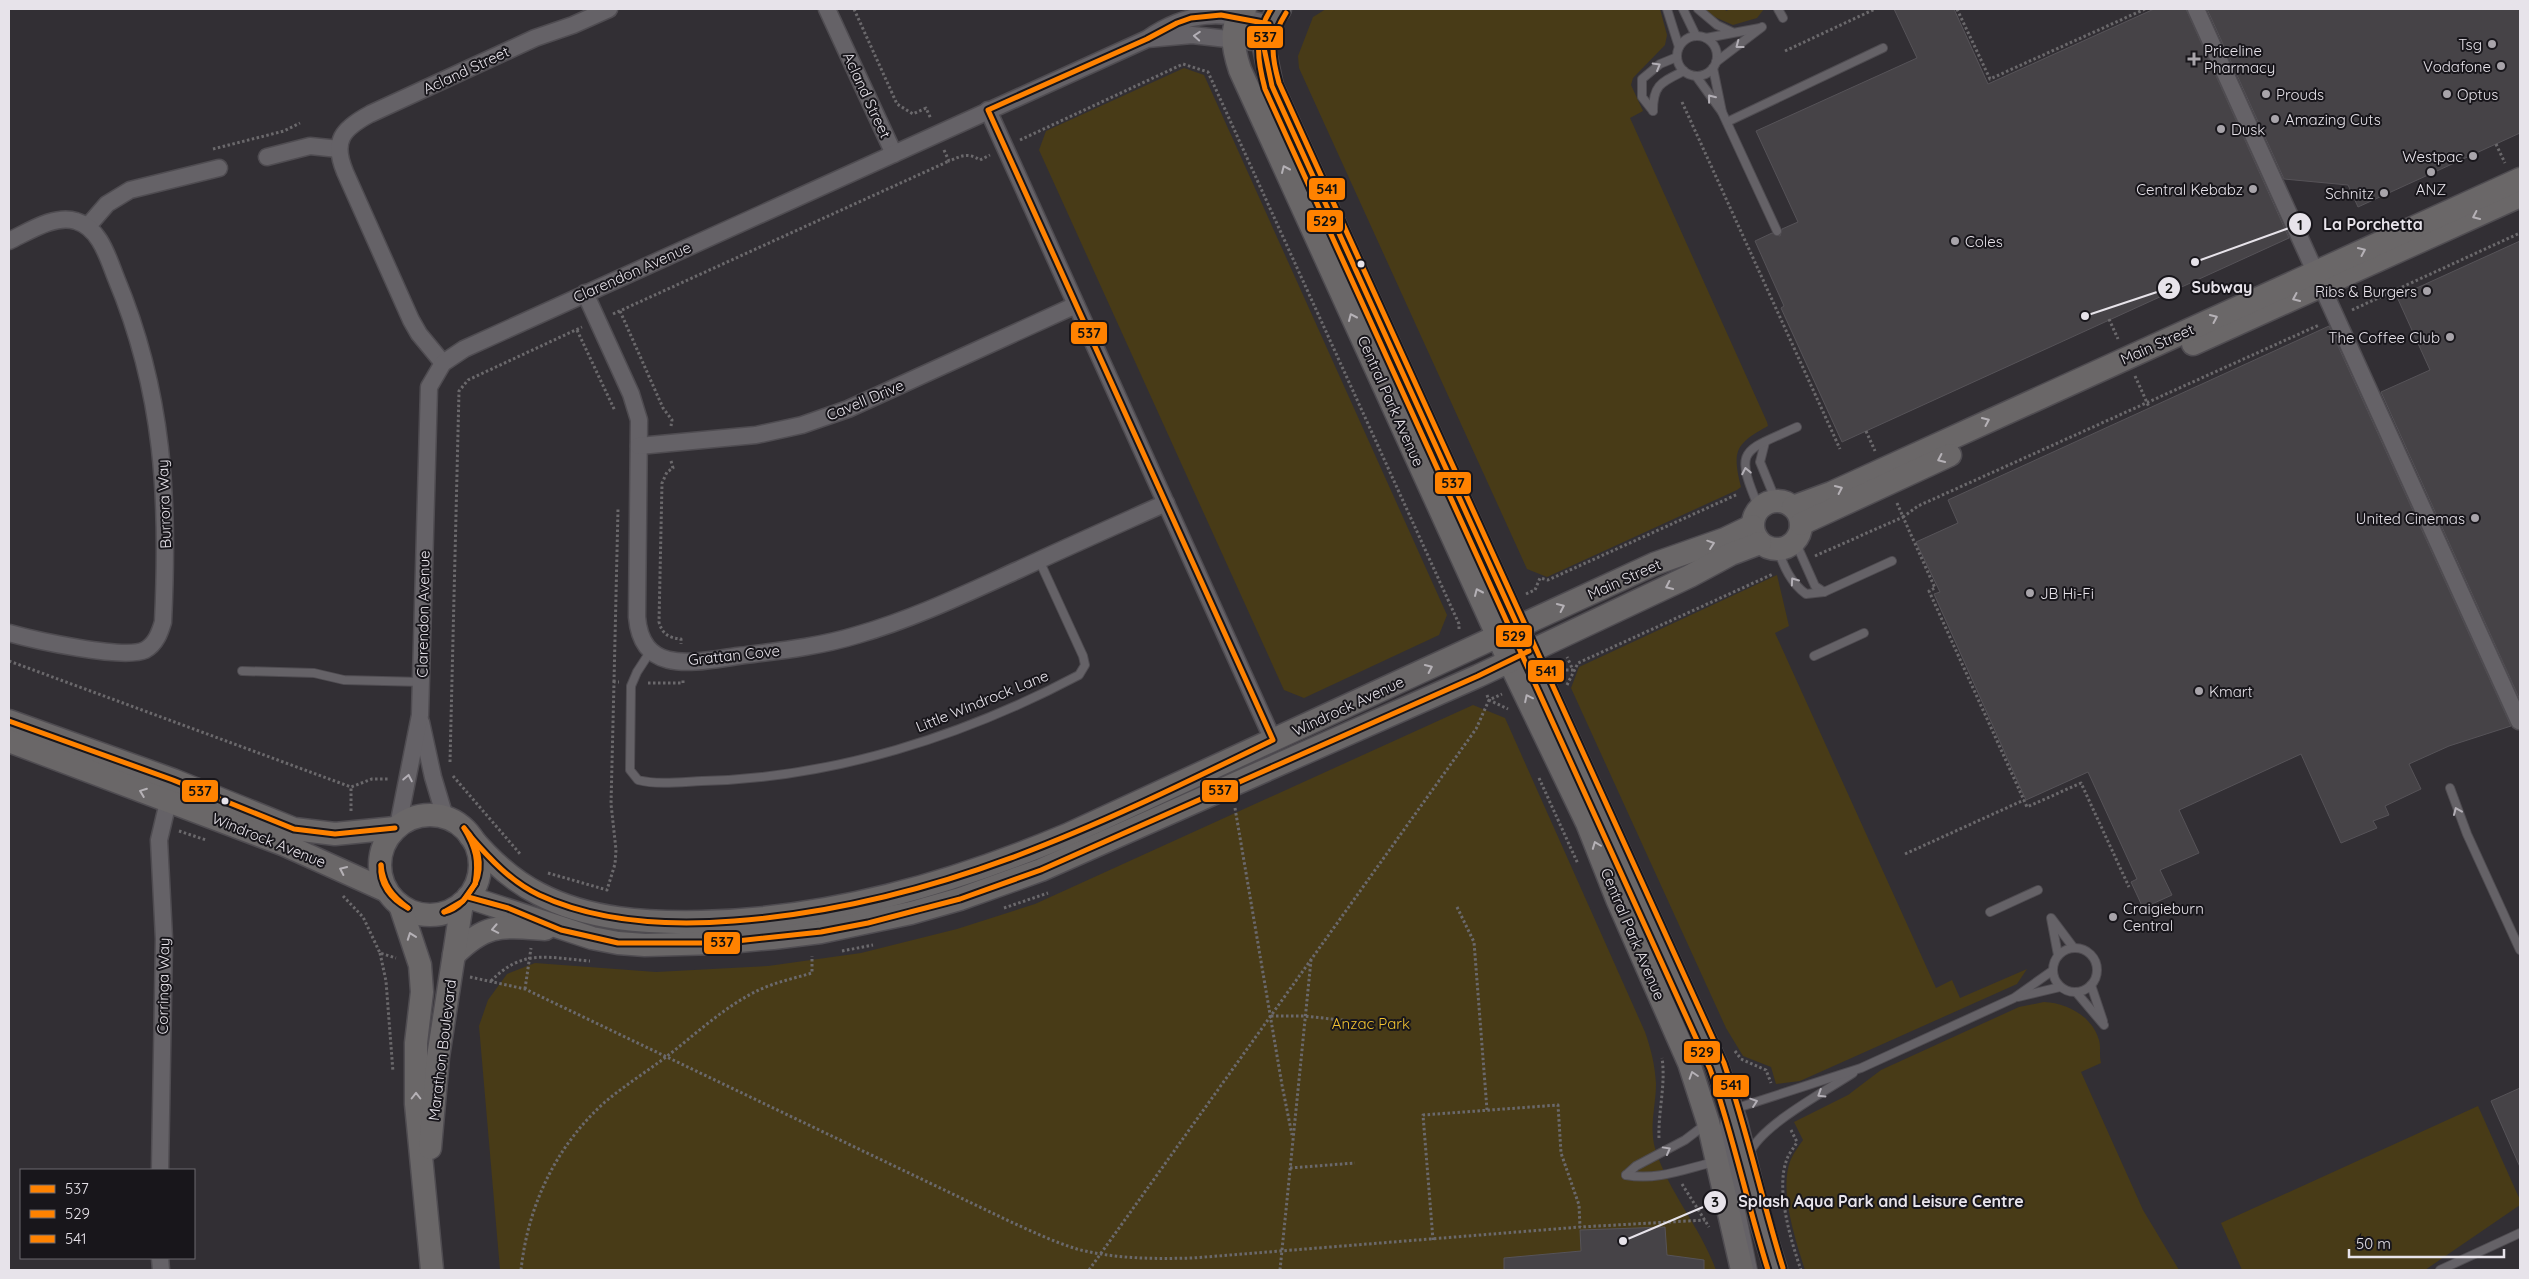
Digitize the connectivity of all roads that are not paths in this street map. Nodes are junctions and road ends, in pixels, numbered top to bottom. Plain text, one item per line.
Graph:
1 (609, 9) edge
2 (827, 9) edge
3 (1668, 9) edge
4 (1683, 9) edge
5 (1698, 9) edge
6 (1778, 9) edge
7 (2196, 9) edge
8 (1242, 12) edge
9 (1783, 18) dead end
10 (1271, 25) edge
11 (1732, 32) junction
12 (1696, 36) junction
13 (1706, 38) junction
14 (1147, 39) junction
15 (1233, 40) junction
16 (1679, 47) junction
17 (1883, 48) dead end
18 (1677, 57) junction
19 (1715, 65) junction
20 (1684, 71) junction
21 (1696, 76) junction
22 (988, 110) junction
23 (1722, 112) junction
24 (1727, 122) junction
25 (338, 149) junction
26 (894, 154) junction
27 (267, 157) dead end
28 (219, 168) dead end
29 (2520, 179) edge
30 (2520, 196) edge
31 (88, 226) junction
32 (1777, 231) dead end
33 (9, 241) edge
34 (2319, 279) junction
35 (585, 293) junction
36 (1076, 305) junction
37 (443, 363) junction
38 (1797, 427) dead end
39 (1765, 442) junction
40 (639, 446) junction
41 (1166, 503) junction
42 (1778, 529) junction
43 (1039, 560) junction
44 (1892, 561) dead end
45 (1824, 592) junction
46 (1496, 608) junction
47 (1507, 632) junction
48 (9, 633) edge
49 (1864, 633) dead end
50 (650, 652) junction
51 (1519, 656) junction
52 (1814, 656) dead end
53 (242, 671) dead end
54 (422, 682) junction
55 (420, 715) junction
56 (9, 721) edge
57 (2519, 721) edge
58 (1273, 740) junction
59 (9, 742) edge
60 (1283, 761) junction
61 (174, 780) junction
62 (2450, 788) dead end
63 (168, 802) junction
64 (445, 817) junction
65 (397, 827) junction
66 (470, 836) junction
67 (2038, 890) dead end
68 (394, 898) junction
69 (465, 900) junction
70 (1990, 912) dead end
71 (561, 930) junction
72 (2073, 948) junction
73 (2520, 950) edge
74 (2058, 955) junction
75 (453, 964) junction
76 (2052, 971) junction
77 (2092, 984) junction
78 (2060, 986) junction
79 (2076, 992) junction
80 (2014, 998) junction
81 (1861, 1068) junction
82 (1732, 1111) junction
83 (1708, 1122) junction
84 (1718, 1161) junction
85 (1746, 1161) junction
86 (160, 1169) edge
87 (426, 1197) junction
88 (2520, 1233) edge
89 (432, 1270) edge
90 (1742, 1270) edge
91 (1753, 1270) edge
92 (1776, 1270) edge
93 (2440, 1270) edge

1 - 25 street, Acland Street
2 - 26 street, Acland Street
3 - 16 lane
4 - 12 lane
5 - 11 lane
6 - 9 lane
7 - 34 street
8 - 10 street, Clarendon Avenue
8 - 14 street, Clarendon Avenue
8 - 15 street, Central Park Avenue
10 - 15 street, Clarendon Avenue
10 - 46 street, Central Park Avenue
11 - 13 lane
11 -> 19 lane
12 - 13 lane
12 - 16 lane
13 - 19 lane
15 -> 14 street, Clarendon Avenue
14 - 22 street, Clarendon Avenue
46 -> 15 street, Central Park Avenue
16 - 18 lane
17 - 24 lane
18 - 20 lane
20 -> 18 lane
19 - 21 lane
19 - 23 lane
20 - 21 lane
23 -> 21 lane
22 - 26 street, Clarendon Avenue
22 - 36 street
23 - 24 lane
24 - 32 lane
25 - 27 street
25 - 37 street
26 - 35 street, Clarendon Avenue
28 - 31 street
34 -> 29 street, Main Street
30 -> 34 street, Main Street
31 - 33 street
31 - 48 street, Burrora Way
34 - 42 street, Main Street
34 - 57 street
35 - 37 street, Clarendon Avenue
35 - 40 street
36 - 40 street, Cavell Drive
36 - 41 street
37 - 54 street, Clarendon Avenue
38 - 39 lane
39 - 42 lane
42 -> 39 lane
40 - 50 street
41 - 43 street, Grattan Cove
41 - 58 street
42 - 45 lane
45 -> 42 lane
47 -> 42 street, Main Street
42 -> 51 street, Main Street
43 - 50 street, Grattan Cove
43 - 50 lane, Little Windrock Lane
44 - 45 lane
46 - 47 street, Central Park Avenue
47 - 51 street, Central Park Avenue
58 -> 47 street, Windrock Avenue
49 - 52 lane
51 - 60 street, Windrock Avenue
51 - 82 street, Central Park Avenue
83 -> 51 street, Central Park Avenue
53 - 54 lane
54 - 55 street, Clarendon Avenue
55 - 64 street, Clarendon Avenue
65 -> 55 street, Clarendon Avenue
56 - 61 street, Windrock Avenue
58 - 60 street
58 - 66 street, Windrock Avenue
63 -> 59 street, Windrock Avenue
60 - 71 street, Windrock Avenue
61 - 63 street
61 - 65 street, Windrock Avenue
73 -> 62 lane
68 -> 63 street, Windrock Avenue
63 - 86 street, Corringa Way
64 - 65 street
64 - 66 street
65 - 68 street
66 - 69 street
67 - 70 lane
68 - 69 street
87 -> 68 street, Marathon Boulevard
69 - 71 street, Windrock Avenue
69 - 75 street, Marathon Boulevard
71 -> 75 street
72 - 74 lane
72 - 74 lane
72 - 77 lane
74 - 76 lane
75 - 87 street, Marathon Boulevard
76 - 78 lane
76 - 80 lane
77 - 79 lane
77 - 79 lane
78 - 79 lane
78 - 80 lane
80 - 81 lane
82 -> 81 lane
81 -> 85 lane
82 - 85 street, Central Park Avenue
82 - 91 lane
83 - 84 street, Central Park Avenue
84 -> 83 lane
84 - 90 street, Central Park Avenue
85 - 92 street, Central Park Avenue
87 - 89 street, Marathon Boulevard
88 - 93 lane

